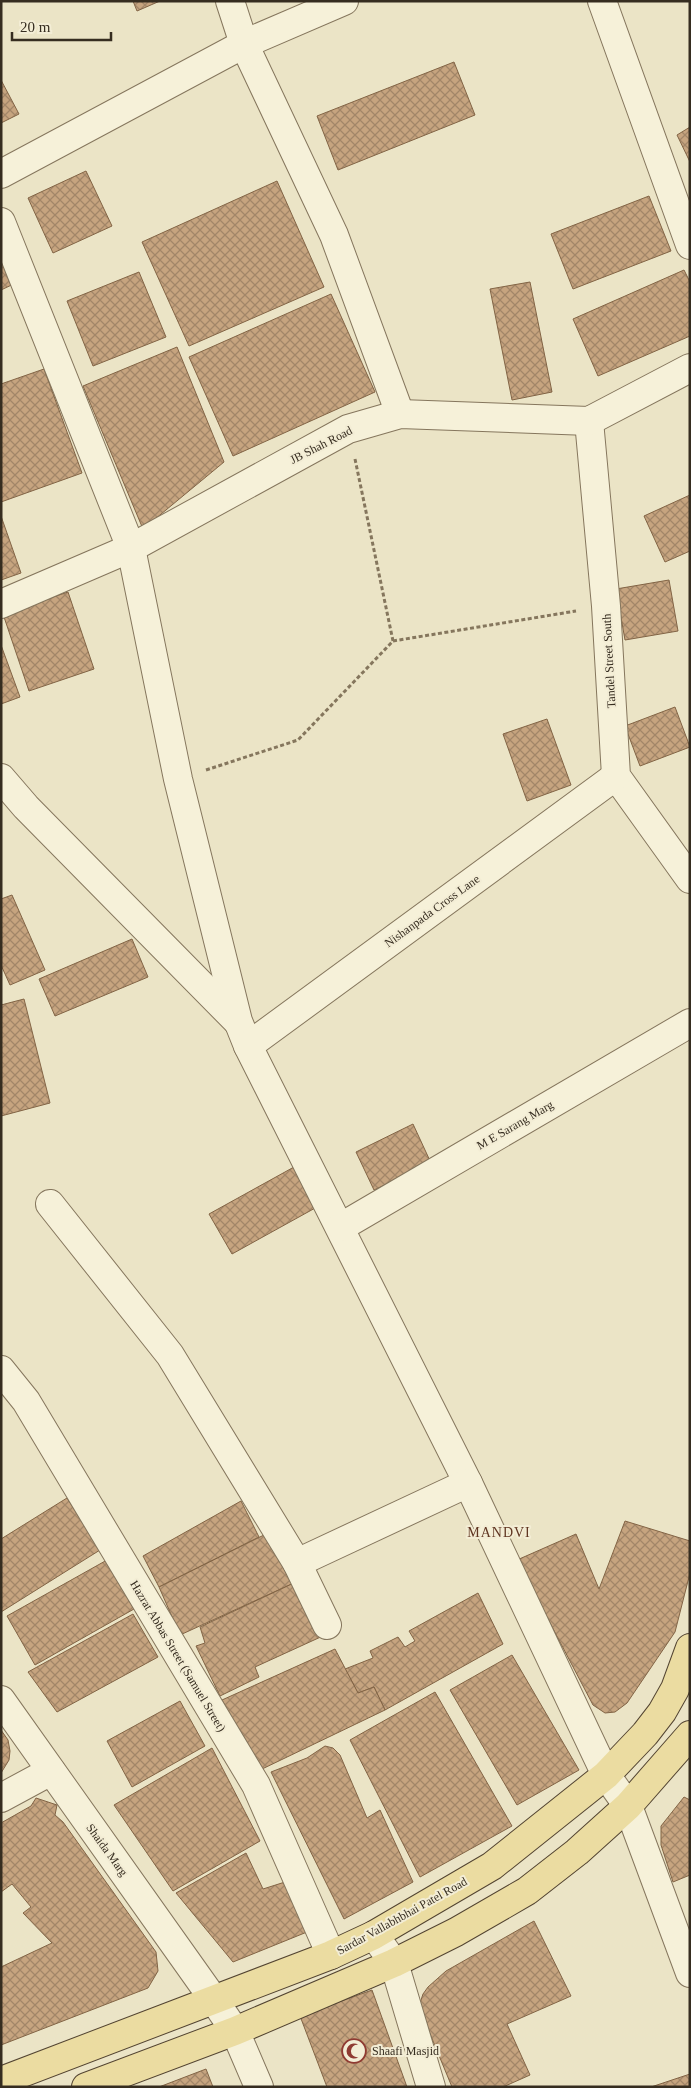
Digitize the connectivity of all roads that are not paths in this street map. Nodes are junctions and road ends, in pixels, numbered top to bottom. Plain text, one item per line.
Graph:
1 (230, 1) edge
2 (344, 1) edge
3 (602, 1) edge
4 (244, 44) junction
5 (1, 174) edge
6 (1, 222) edge
7 (690, 246) edge
8 (690, 368) edge
9 (400, 414) junction
10 (589, 421) junction
11 (131, 548) junction
12 (1, 604) edge
13 (616, 776) junction
14 (1, 778) edge
15 (690, 878) edge
16 (238, 1021) junction
17 (690, 1023) edge
18 (248, 1046) junction
19 (50, 1204) dead end
20 (341, 1228) junction
21 (1, 1370) edge
22 (468, 1483) junction
23 (297, 1563) junction
24 (327, 1625) dead end
25 (690, 1648) edge
26 (1, 1700) edge
27 (690, 1735) edge
28 (51, 1771) junction
29 (606, 1776) junction
30 (1, 1798) edge
31 (628, 1806) junction
32 (374, 1935) junction
33 (331, 1955) junction
34 (394, 1963) junction
35 (690, 1973) edge
36 (214, 2000) junction
37 (235, 2031) junction
38 (1, 2081) edge
39 (86, 2087) edge
40 (259, 2087) edge
41 (431, 2087) edge

1 - 4 street
2 - 4 street
3 - 7 street
4 - 5 street
4 - 9 street
6 - 11 street
8 - 10 street, JB Shah Road
9 - 10 street, JB Shah Road
9 - 11 street, JB Shah Road
10 - 13 street, Tandel Street South
11 - 12 street, JB Shah Road
11 - 16 street
13 - 15 street
13 - 18 street, Nishanpada Cross Lane
14 - 16 street
16 - 18 street
17 - 20 street, M E Sarang Marg
18 - 20 street
19 - 23 street
20 - 22 street
21 - 33 street, Hazrat Abbas Street (Samuel Street)
22 - 23 street
22 - 29 street
23 - 24 street
25 - 29 main road, Sardar Vallabhbhai Patel Road
26 - 28 street, Shaida Marg
27 - 31 main road
28 - 30 street
28 - 36 street, Shaida Marg
29 - 31 street
29 - 32 main road, Sardar Vallabhbhai Patel Road
31 - 34 main road
31 - 35 street
32 - 33 main road, Sardar Vallabhbhai Patel Road
32 - 34 street
33 - 36 main road, Sardar Vallabhbhai Patel Road
34 - 37 main road
34 - 41 street
36 - 37 street, Shaida Marg
36 - 38 main road, Sardar Vallabhbhai Patel Road
37 - 39 main road
37 - 40 street, Shaida Marg

